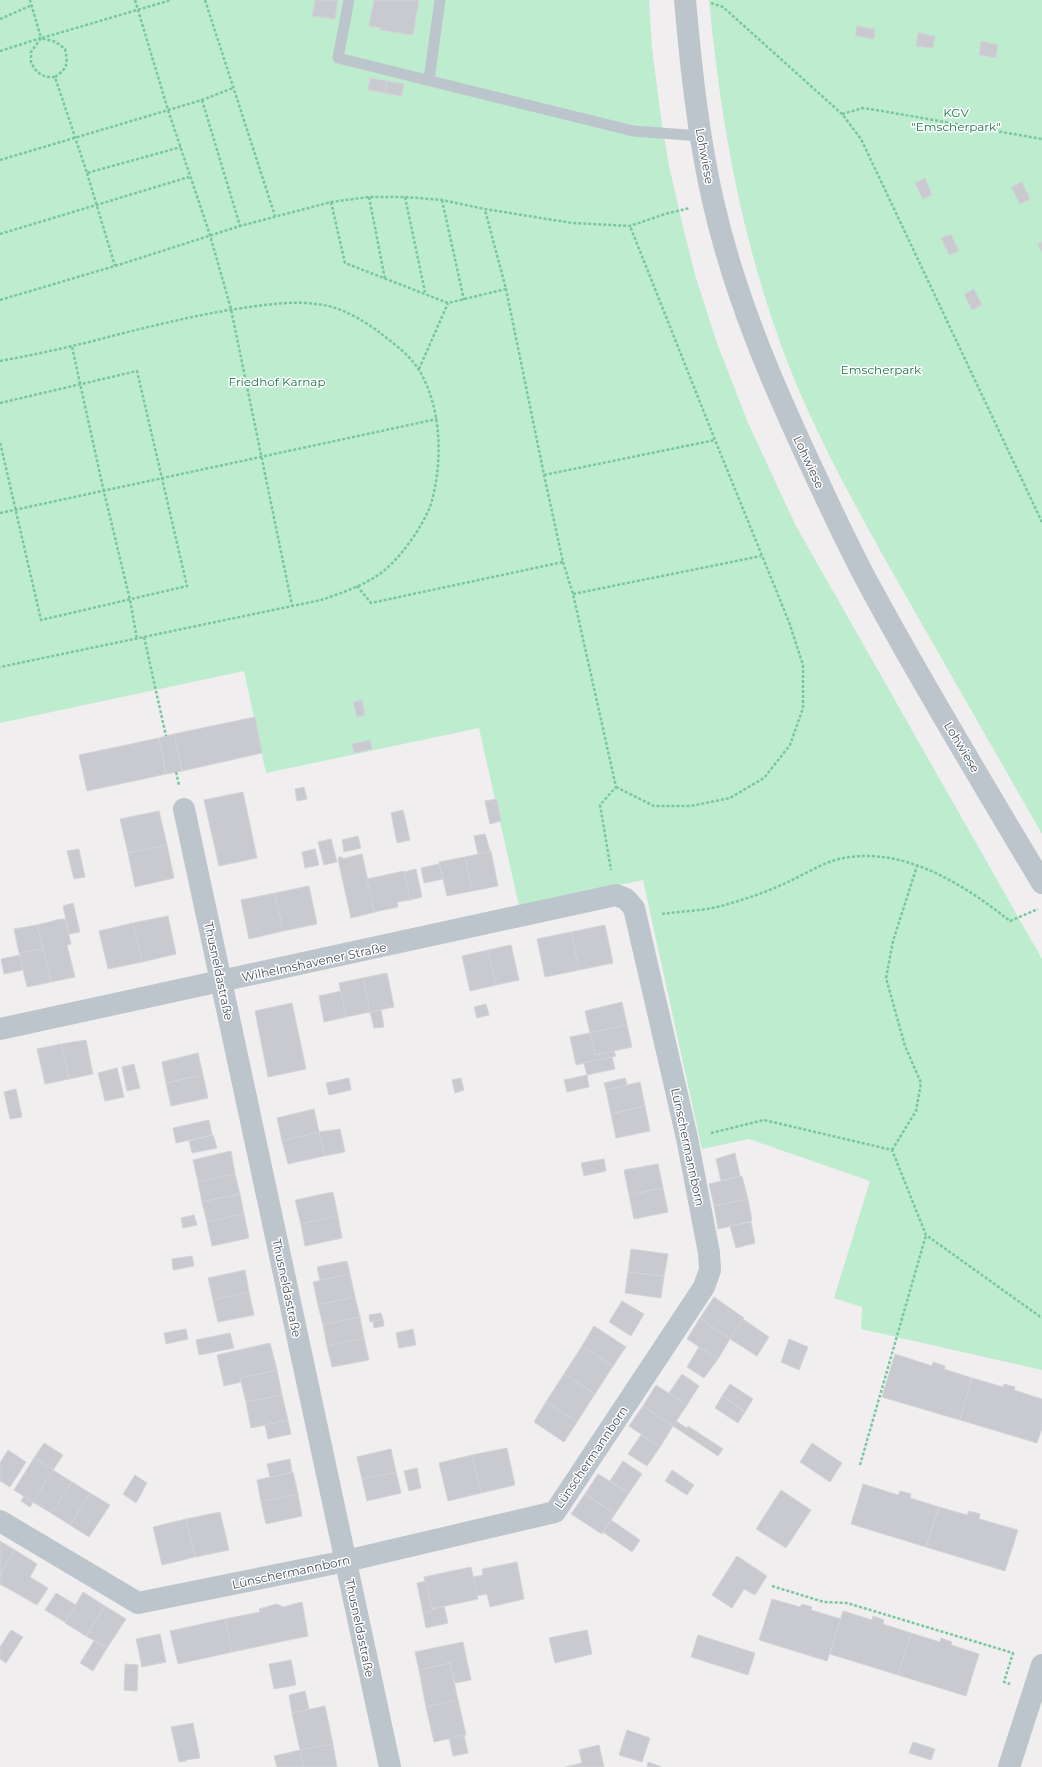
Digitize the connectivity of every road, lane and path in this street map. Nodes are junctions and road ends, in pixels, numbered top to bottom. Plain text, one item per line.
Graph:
1 (30, 0) edge
2 (135, 0) edge
3 (171, 0) edge
4 (205, 0) edge
5 (348, 0) edge
6 (440, 0) edge
7 (685, 0) edge
8 (705, 0) edge
9 (32, 5) junction
10 (138, 10) junction
11 (0, 19) edge
12 (41, 38) junction
13 (0, 51) edge
14 (55, 77) junction
15 (429, 80) junction
16 (233, 88) junction
17 (202, 100) junction
18 (168, 110) junction
19 (842, 114) junction
20 (701, 136) junction
21 (75, 137) junction
22 (1042, 140) edge
23 (181, 147) junction
24 (0, 160) edge
25 (87, 173) junction
26 (189, 177) junction
27 (369, 197) junction
28 (405, 197) junction
29 (442, 200) junction
30 (331, 202) junction
31 (713, 202) junction
32 (96, 206) junction
33 (485, 210) junction
34 (275, 216) junction
35 (240, 226) junction
36 (630, 226) junction
37 (0, 234) edge
38 (210, 235) junction
39 (115, 266) junction
40 (386, 280) junction
41 (506, 288) junction
42 (425, 293) junction
43 (0, 300) edge
44 (464, 300) junction
45 (448, 303) junction
46 (231, 309) junction
47 (72, 347) junction
48 (0, 361) edge
49 (419, 369) junction
50 (80, 384) junction
51 (0, 402) edge
52 (437, 419) junction
53 (715, 440) junction
54 (0, 442) edge
55 (260, 458) junction
56 (544, 476) junction
57 (163, 479) junction
58 (104, 492) junction
59 (16, 510) junction
60 (0, 513) edge
61 (1042, 522) edge
62 (762, 556) junction
63 (564, 562) junction
64 (357, 586) junction
65 (574, 594) junction
66 (130, 600) junction
67 (292, 605) junction
68 (144, 637) junction
69 (137, 639) junction
70 (0, 667) edge
71 (166, 736) dead end
72 (616, 787) junction
73 (184, 809) dead end
74 (917, 866) junction
75 (1042, 883) edge
76 (621, 897) junction
77 (1042, 907) edge
78 (637, 918) junction
79 (221, 982) junction
80 (0, 1029) edge
81 (687, 1138) junction
82 (892, 1150) junction
83 (926, 1234) junction
84 (1042, 1318) edge
85 (860, 1465) dead end
86 (0, 1521) edge
87 (346, 1561) junction
88 (772, 1586) dead end
89 (1042, 1665) edge
90 (1033, 1691) junction
91 (390, 1767) edge
92 (1009, 1767) edge

1 - 9 path
2 - 10 path
3 - 10 path
4 - 16 path
5 - 15 lane
6 - 15 lane
7 - 20 street, Lohwiese
8 - 19 path
9 - 11 path
9 - 12 path
10 - 12 path
10 - 18 path
12 - 13 path
12 - 14 path
12 - 14 path
14 - 21 path
15 - 20 lane
16 - 17 path
16 - 34 path
17 - 18 path
17 - 35 path
18 - 21 path
18 - 23 path
19 - 22 path
19 - 61 path
20 - 31 street, Lohwiese
21 - 24 path
21 - 25 path
23 - 25 path
23 - 26 path
25 - 32 path
26 - 32 path
26 - 38 path
27 - 28 path
27 - 30 path
27 - 40 path
28 - 29 path
28 - 42 path
29 - 33 path
29 - 44 path
30 - 34 path
30 - 40 path
31 - 36 path
31 - 75 street, Lohwiese
32 - 37 path
32 - 39 path
33 - 36 path
33 - 41 path
34 - 35 path
35 - 38 path
36 - 53 path
38 - 39 path
38 - 46 path
39 - 43 path
40 - 42 path
41 - 44 path
41 - 56 path
42 - 45 path
44 - 45 path
45 - 49 path
46 - 47 path
46 - 49 path
46 - 55 path
47 - 48 path
47 - 50 path
49 - 52 path
50 - 51 path
50 - 57 path
50 - 58 path
52 - 55 path
52 - 64 path
53 - 56 path
53 - 62 path
54 - 59 path
55 - 57 path
55 - 67 path
56 - 63 path
57 - 58 path
57 - 66 path
58 - 59 path
58 - 66 path
59 - 60 path
59 - 66 path
62 - 65 path
62 - 72 path
63 - 64 path
63 - 65 path
64 - 67 path
65 - 72 path
66 - 69 path
67 - 68 path
68 - 69 path
68 - 71 path
69 - 70 path
72 - 76 path
73 - 79 street, Thusneldastraße
74 - 77 path
74 - 78 path
74 - 82 path
76 - 78 street, Lünschermannborn
76 - 79 street, Wilhelmshavener Straße
78 - 81 street, Lünschermannborn
79 - 80 street, Wilhelmshavener Straße
79 - 87 street, Thusneldastraße
81 - 82 path
81 - 87 street, Lünschermannborn
82 - 83 path
83 - 84 path
83 - 85 path
86 - 87 street, Lünschermannborn
87 - 91 street, Thusneldastraße
88 - 90 path
89 - 90 street
90 - 92 street

